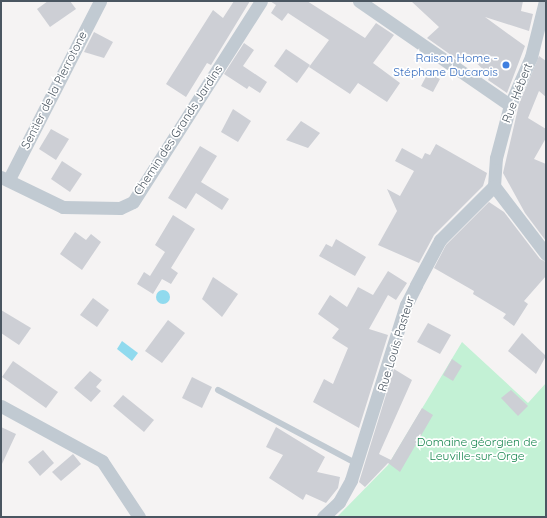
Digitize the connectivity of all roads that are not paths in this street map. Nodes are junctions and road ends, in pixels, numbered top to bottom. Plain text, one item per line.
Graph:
1 (100, 1) edge
2 (261, 1) edge
3 (359, 1) edge
4 (545, 1) edge
5 (510, 105) junction
6 (5, 178) edge
7 (494, 186) junction
8 (546, 254) edge
9 (218, 390) dead end
10 (1, 406) edge
11 (357, 464) junction
12 (139, 517) edge
13 (323, 517) edge

1 - 6 street, Sentier de la Pierrotone
2 - 6 street, Chemin des Grands Jardins
3 - 5 street
4 - 5 street, Rue Hébert
5 - 7 street, Rue Hébert
7 - 8 street
7 - 11 street, Rue Louis Pasteur
9 - 11 lane
10 - 12 street
11 - 13 street, Rue Louis Pasteur

